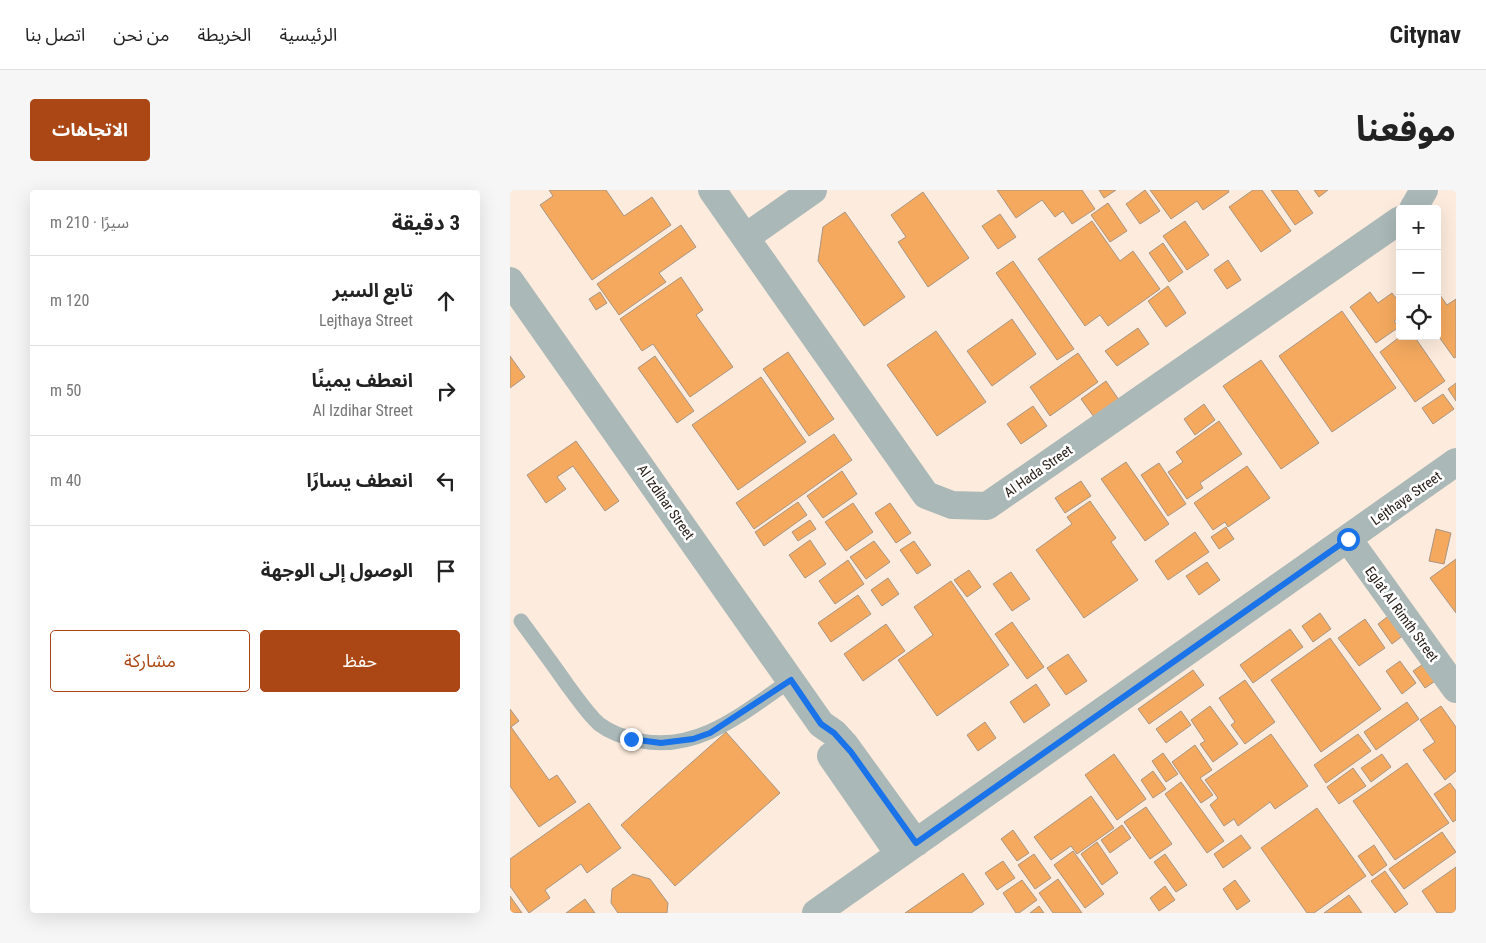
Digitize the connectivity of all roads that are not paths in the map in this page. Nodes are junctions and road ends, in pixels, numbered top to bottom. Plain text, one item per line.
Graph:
1 (712, 190) edge
2 (814, 190) edge
3 (1424, 190) edge
4 (1415, 205) edge
5 (1396, 223) edge
6 (746, 237) junction
7 (510, 280) edge
8 (1456, 462) edge
9 (1348, 539) junction
10 (521, 621) dead end
11 (791, 680) junction
12 (1456, 689) edge
13 (908, 848) junction
14 (816, 913) edge

1 - 6 street, Al Hada Street
2 - 6 street
3 - 4 street
5 - 6 street, Al Hada Street
7 - 11 street, Al Izdihar Street
8 - 9 street, Lejthaya Street
9 - 12 street, Eglat Al Rimth Street
9 - 13 street, Lejthaya Street
10 - 11 lane
11 - 13 street, Al Izdihar Street
13 - 14 street, Lejthaya Street

